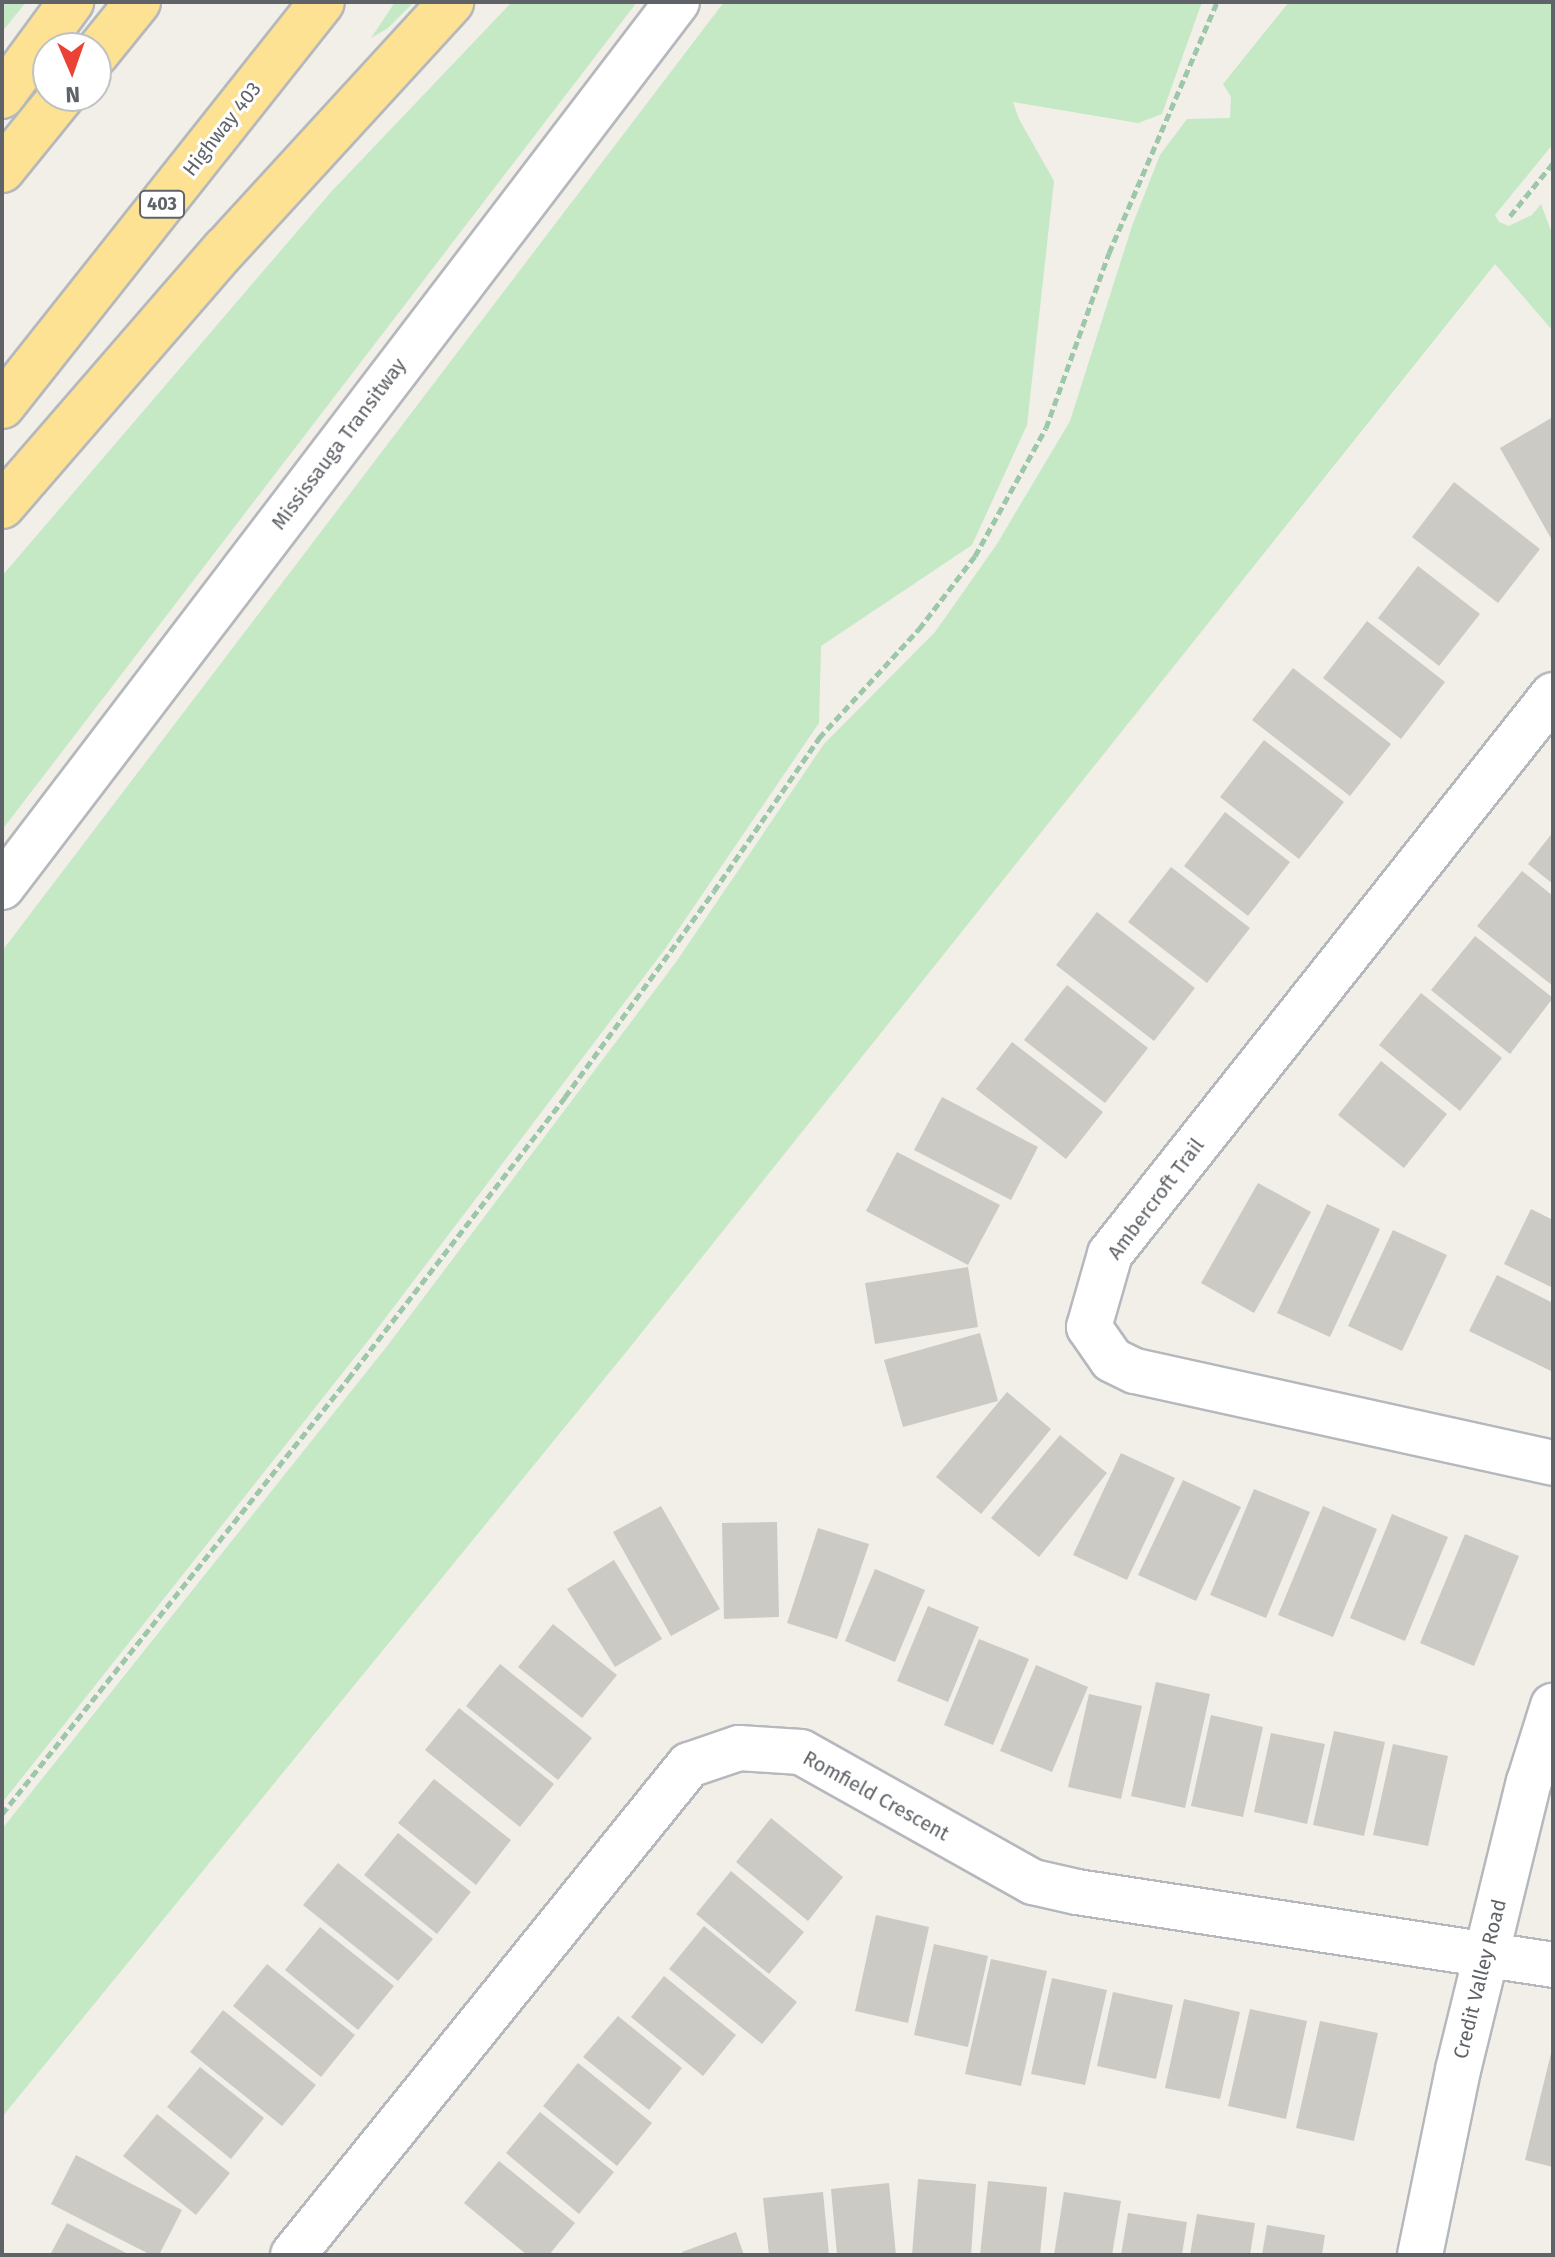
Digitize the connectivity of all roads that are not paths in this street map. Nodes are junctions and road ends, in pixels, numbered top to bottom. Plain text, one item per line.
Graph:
1 (71, 2) edge
2 (138, 2) edge
3 (322, 2) edge
4 (451, 2) edge
5 (677, 2) edge
6 (112, 34) edge
7 (2, 96) edge
8 (49, 112) edge
9 (2, 170) edge
10 (2, 406) edge
11 (2, 506) edge
12 (1553, 695) edge
13 (2, 887) edge
14 (1553, 1463) edge
15 (1553, 1706) edge
16 (1487, 1953) junction
17 (1553, 1965) edge
18 (293, 2255) edge
19 (1420, 2255) edge

1 - 7 highway
2 - 6 highway
3 - 10 highway, Highway 403 / 403
4 - 11 highway
5 - 13 street, Mississauga Transitway
8 - 9 highway
12 - 14 street, Ambercroft Trail
15 - 16 street, Credit Valley Road
16 - 17 street, Romfield Crescent
16 - 18 street, Romfield Crescent
16 - 19 street, Credit Valley Road

